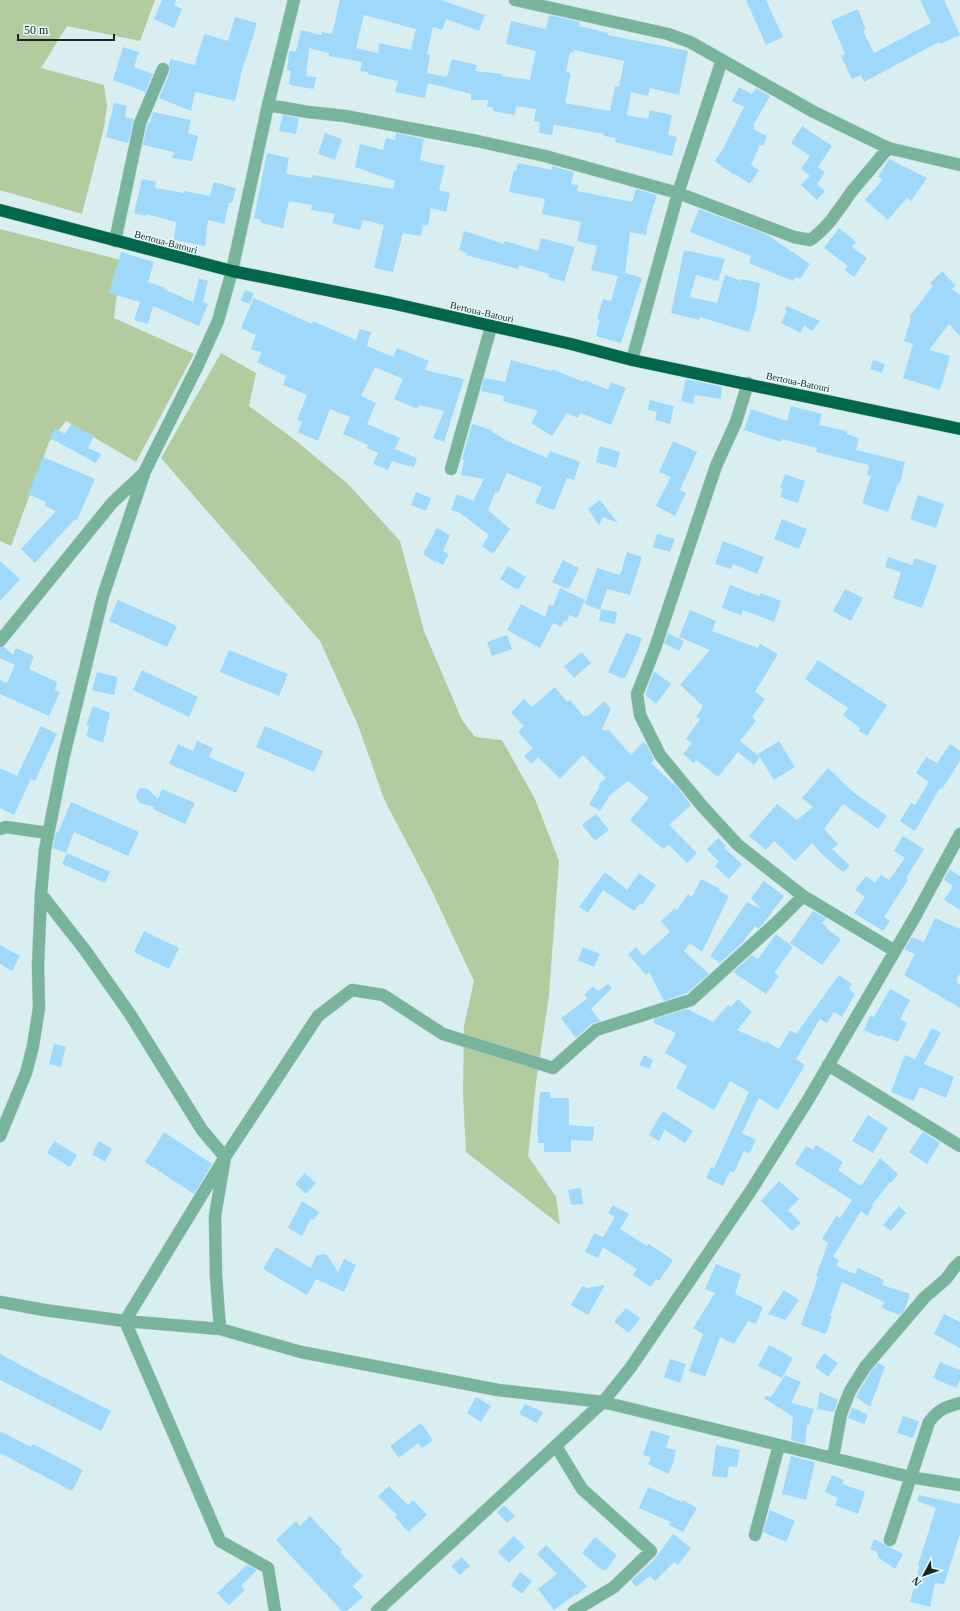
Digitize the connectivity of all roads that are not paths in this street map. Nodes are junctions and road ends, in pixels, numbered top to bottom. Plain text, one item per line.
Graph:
1 (294, 0) edge
2 (515, 0) edge
3 (722, 60) junction
4 (163, 69) dead end
5 (268, 105) junction
6 (888, 148) junction
7 (960, 165) edge
8 (678, 193) junction
9 (0, 210) edge
10 (115, 241) junction
11 (232, 271) junction
12 (491, 327) junction
13 (632, 360) junction
14 (748, 383) junction
15 (960, 429) edge
16 (451, 469) dead end
17 (144, 473) junction
18 (0, 641) edge
19 (0, 829) edge
20 (48, 833) junction
21 (960, 834) edge
22 (40, 894) junction
23 (803, 896) junction
24 (895, 951) junction
25 (828, 1065) junction
26 (0, 1136) edge
27 (960, 1146) edge
28 (225, 1157) junction
29 (960, 1262) edge
30 (0, 1302) edge
31 (125, 1321) junction
32 (220, 1329) junction
33 (603, 1402) junction
34 (960, 1403) edge
35 (779, 1445) junction
36 (556, 1446) junction
37 (833, 1458) junction
38 (910, 1477) junction
39 (960, 1485) edge
40 (755, 1535) dead end
41 (890, 1540) dead end
42 (275, 1611) edge
43 (377, 1611) edge
44 (574, 1611) edge

1 - 5 street
2 - 3 street
3 - 6 street
3 - 8 street
4 - 10 street
5 - 8 street
5 - 11 street
6 - 7 street
6 - 8 street
8 - 13 street
9 - 10 highway, Bertoua-Batouri
10 - 11 highway, Bertoua-Batouri
11 - 12 highway, Bertoua-Batouri
11 - 17 street
12 - 13 highway, Bertoua-Batouri
12 - 16 street
13 - 14 highway, Bertoua-Batouri
14 - 15 highway, Bertoua-Batouri
14 - 23 street
17 - 18 street
17 - 20 street
19 - 20 street
20 - 22 street
21 - 24 street
22 - 26 street
22 - 28 street
23 - 24 street
23 - 28 street
24 - 25 street
25 - 27 street
25 - 33 street
28 - 31 street
28 - 32 street
29 - 37 street
30 - 31 street
31 - 32 street
31 - 42 street
32 - 33 street
33 - 35 street
33 - 36 street
34 - 38 street
35 - 37 street
35 - 40 street
36 - 43 street
36 - 44 street
37 - 38 street
38 - 39 street
38 - 41 street

